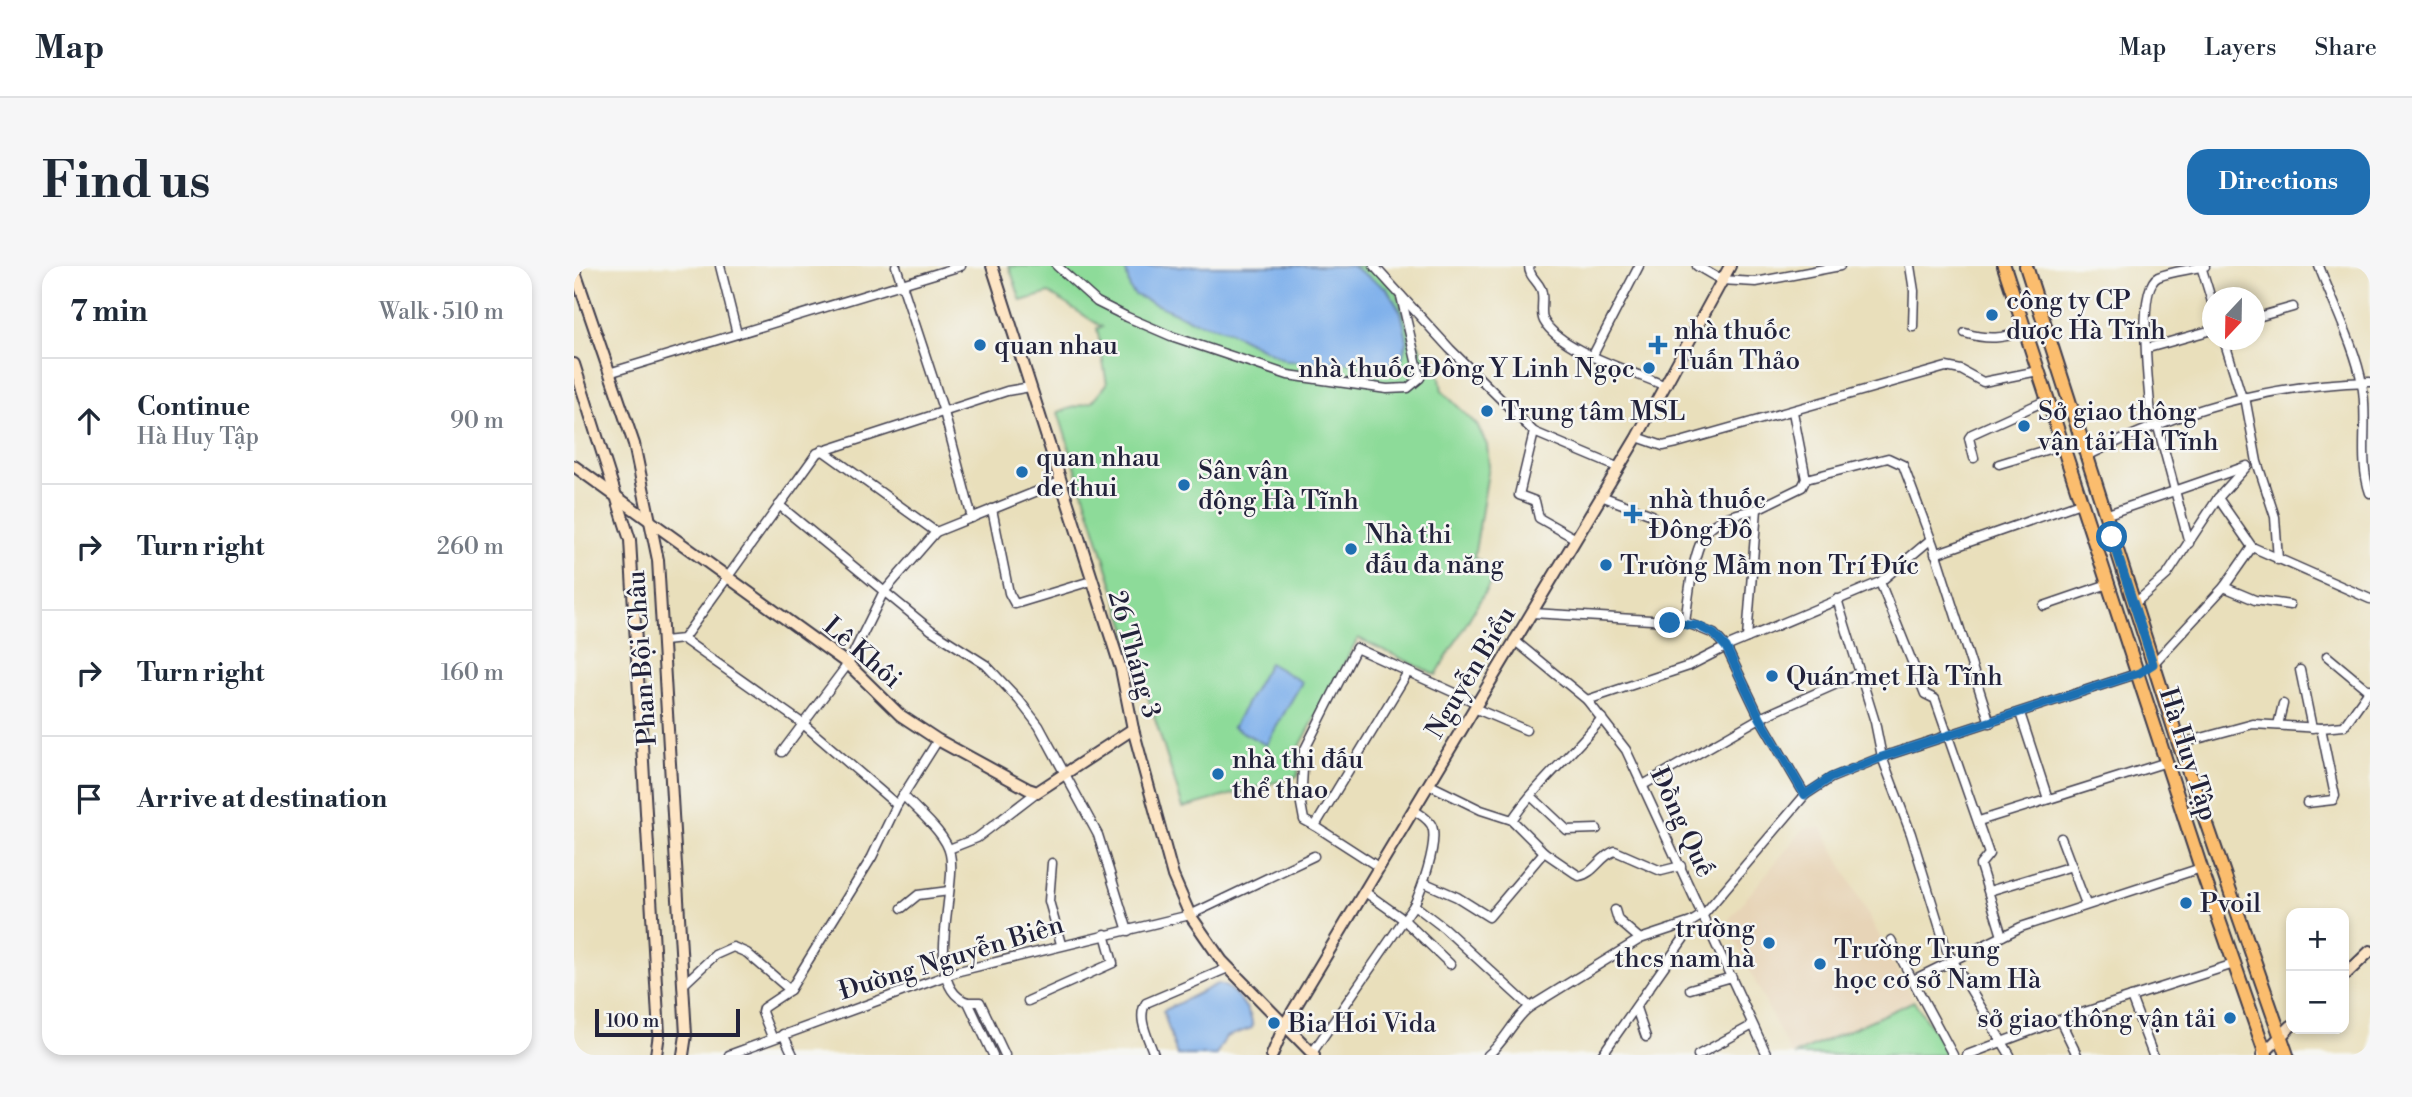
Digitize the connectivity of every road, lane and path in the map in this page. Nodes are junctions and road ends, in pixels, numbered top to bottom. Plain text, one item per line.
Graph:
1 (720, 266) edge
2 (896, 266) edge
3 (961, 266) edge
4 (992, 266) edge
5 (1057, 266) edge
6 (1374, 266) edge
7 (1529, 266) edge
8 (1639, 266) edge
9 (1698, 266) edge
10 (1730, 266) edge
11 (1840, 266) edge
12 (1910, 266) edge
13 (2004, 266) edge
14 (2026, 266) edge
15 (2203, 266) edge
16 (2319, 266) edge
17 (574, 269) edge
18 (1721, 280) junction
19 (902, 284) junction
20 (2209, 287) edge
21 (1401, 296) junction
22 (2293, 307) dead end
23 (2265, 315) edge
24 (1913, 327) dead end
25 (2026, 330) junction
26 (1965, 333) dead end
27 (2202, 333) edge
28 (737, 334) junction
29 (2148, 348) junction
30 (2227, 350) edge
31 (1592, 355) junction
32 (574, 364) edge
33 (2038, 371) junction
34 (611, 372) junction
35 (2366, 382) edge
36 (1663, 385) junction
37 (1030, 387) junction
38 (2243, 398) junction
39 (2047, 400) junction
40 (944, 412) junction
41 (1793, 412) junction
42 (2155, 424) junction
43 (1534, 432) junction
44 (1637, 436) junction
45 (2062, 445) junction
46 (822, 450) junction
47 (2085, 457) junction
48 (1974, 458) dead end
49 (2257, 462) junction
50 (1999, 464) dead end
51 (574, 466) edge
52 (2247, 466) junction
53 (1617, 467) junction
54 (1806, 479) junction
55 (1060, 482) junction
56 (2175, 490) junction
57 (2370, 493) edge
58 (617, 496) junction
59 (1601, 496) junction
60 (2218, 498) junction
61 (2080, 503) junction
62 (779, 505) junction
63 (992, 509) junction
64 (1757, 509) junction
65 (1652, 515) dead end
66 (2105, 515) junction
67 (972, 517) junction
68 (649, 519) junction
69 (936, 532) junction
70 (1576, 539) junction
71 (1930, 540) junction
72 (2189, 543) junction
73 (2252, 547) junction
74 (1935, 554) junction
75 (2278, 560) junction
76 (729, 578) junction
77 (1091, 581) junction
78 (1880, 582) junction
79 (2108, 584) junction
80 (2224, 587) junction
81 (883, 593) junction
82 (1837, 599) junction
83 (2370, 599) edge
84 (2133, 604) junction
85 (2290, 605) dead end
86 (2043, 606) dead end
87 (1532, 613) junction
88 (1685, 622) junction
89 (1747, 638) junction
90 (683, 639) junction
91 (1514, 640) junction
92 (664, 641) junction
93 (1726, 647) junction
94 (2327, 656) dead end
95 (848, 664) junction
96 (2153, 664) junction
97 (2300, 670) dead end
98 (1408, 672) junction
99 (2139, 673) junction
100 (1859, 674) junction
101 (2370, 690) edge
102 (1587, 700) junction
103 (2283, 704) dead end
104 (1475, 706) junction
105 (2020, 713) junction
106 (1602, 718) junction
107 (1760, 718) junction
108 (802, 723) junction
109 (1990, 723) junction
110 (2278, 725) junction
111 (2317, 728) junction
112 (1133, 729) junction
113 (1526, 730) dead end
114 (1950, 736) junction
115 (938, 740) junction
116 (2179, 744) junction
117 (782, 752) dead end
118 (1882, 757) junction
119 (2167, 762) junction
120 (1062, 773) junction
121 (1430, 785) junction
122 (1643, 785) junction
123 (1037, 792) junction
124 (903, 794) junction
125 (1805, 795) junction
126 (1531, 796) junction
127 (2048, 799) junction
128 (2307, 803) dead end
129 (897, 804) junction
130 (1415, 811) junction
131 (1512, 820) junction
132 (1979, 821) junction
133 (1315, 826) junction
134 (1597, 829) dead end
135 (2061, 838) dead end
136 (949, 849) junction
137 (1544, 852) junction
138 (1314, 856) dead end
139 (1052, 863) dead end
140 (1681, 866) junction
141 (2072, 866) junction
142 (1380, 868) junction
143 (2201, 868) junction
144 (1425, 883) junction
145 (949, 891) junction
146 (1365, 891) junction
147 (1989, 891) junction
148 (2086, 904) junction
149 (1413, 905) junction
150 (902, 908) dead end
151 (1615, 911) dead end
152 (1704, 914) junction
153 (1190, 915) junction
154 (1403, 919) junction
155 (1690, 922) junction
156 (1128, 931) junction
157 (1105, 934) junction
158 (2002, 936) junction
159 (1640, 939) junction
160 (1891, 940) dead end
161 (1061, 944) junction
162 (2370, 951) edge
163 (1955, 960) junction
164 (1450, 964) dead end
165 (2234, 964) junction
166 (1228, 968) junction
167 (2349, 971) edge
168 (948, 975) junction
169 (1732, 977) junction
170 (1913, 980) junction
171 (683, 985) junction
172 (1690, 989) dead end
173 (790, 990) junction
174 (2130, 997) junction
175 (1028, 1001) dead end
176 (968, 1002) junction
177 (1530, 1007) junction
178 (1636, 1008) junction
179 (2060, 1020) junction
180 (1285, 1024) junction
181 (1751, 1026) junction
182 (2286, 1031) edge
183 (783, 1034) junction
184 (772, 1037) junction
185 (1646, 1037) dead end
186 (2280, 1038) junction
187 (2002, 1040) junction
188 (1711, 1051) edge
189 (1313, 1054) edge
190 (2264, 1054) edge
191 (656, 1055) edge
192 (683, 1055) edge
193 (729, 1055) edge
194 (793, 1055) edge
195 (993, 1055) edge
196 (1005, 1055) edge
197 (1154, 1055) edge
198 (1272, 1055) edge
199 (1488, 1055) edge
200 (1602, 1055) edge
201 (1698, 1055) edge
202 (1767, 1055) edge
203 (1953, 1055) edge
204 (1967, 1055) edge
205 (2010, 1055) edge
206 (2077, 1055) edge
207 (2153, 1055) edge
208 (2287, 1055) edge

1 - 28 street
2 - 19 street
3 - 19 street
4 - 37 street, 26 Tháng 3
5 - 21 street
6 - 21 street
7 - 31 street
8 - 31 street
9 - 18 street
10 - 18 street, Nguyễn Biểu
11 - 18 street
12 - 24 street
13 - 25 main road, Hà Huy Tập
14 - 47 main road, Hà Huy Tập
15 - 20 street
15 - 29 street
16 - 35 street
17 - 34 street, Phan Bội Châu
18 - 36 street, Nguyễn Biểu
19 - 28 street
19 - 40 street
21 - 43 street
22 - 23 street
25 - 26 street
25 - 33 main road, Hà Huy Tập
27 - 29 street
28 - 34 street
29 - 42 street
30 - 38 street
31 - 36 street
32 - 58 street, Phan Bội Châu
33 - 39 main road, Hà Huy Tập
33 - 41 street
34 - 68 street, Phan Bội Châu
35 - 38 street
35 - 57 street
36 - 44 street, Nguyễn Biểu
37 - 40 street
37 - 55 street, 26 Tháng 3
38 - 42 street
38 - 49 street
39 - 45 main road, Hà Huy Tập
39 - 48 street
40 - 46 street
40 - 67 street
41 - 44 street
41 - 54 street
42 - 47 street
42 - 56 street
43 - 53 street
43 - 70 street
44 - 53 street, Nguyễn Biểu
45 - 50 street
45 - 61 main road, Hà Huy Tập
46 - 62 street
46 - 69 street
47 - 66 main road, Hà Huy Tập
49 - 52 street
49 - 75 street
51 - 58 street, Lê Khôi
52 - 56 street
52 - 60 street
53 - 59 street, Nguyễn Biểu
54 - 64 street
54 - 71 street
55 - 63 street
55 - 77 street, 26 Tháng 3
56 - 66 street
56 - 72 street
58 - 68 street, Lê Khôi
58 - 191 street, Phan Bội Châu
59 - 65 street
59 - 70 street, Nguyễn Biểu
60 - 72 street
60 - 73 street
61 - 74 street
61 - 79 main road, Hà Huy Tập
62 - 76 street
62 - 81 street
63 - 67 street
63 - 77 street
64 - 88 street
64 - 89 street
66 - 84 main road, Hà Huy Tập
67 - 69 street
68 - 76 street, Lê Khôi
68 - 92 street, Phan Bội Châu
69 - 81 street
70 - 87 street, Nguyễn Biểu
71 - 74 street
71 - 78 street
72 - 84 street
73 - 75 street
73 - 80 street
74 - 109 street
75 - 83 street
76 - 90 street
76 - 95 street, Lê Khôi
77 - 112 street, 26 Tháng 3
78 - 82 street
78 - 114 street
79 - 86 street
79 - 99 main road, Hà Huy Tập
80 - 85 street
80 - 96 street
81 - 95 street
81 - 120 street
82 - 89 street
82 - 100 street
84 - 96 main road, Hà Huy Tập
87 - 88 street
87 - 91 street, Nguyễn Biểu
88 - 93 street
89 - 93 street
90 - 92 street
90 - 108 street
91 - 102 street, Đồng Quế
91 - 104 street, Nguyễn Biểu
92 - 171 street, Phan Bội Châu
93 - 102 street
93 - 107 street
94 - 101 street
95 - 108 street
95 - 115 street, Lê Khôi
96 - 99 main road
96 - 116 main road, Hà Huy Tập
97 - 111 street
98 - 104 street
98 - 133 street
98 - 133 street
99 - 105 street
99 - 119 main road, Hà Huy Tập
100 - 107 street
100 - 118 street
101 - 111 street
102 - 106 street, Đồng Quế
103 - 110 street
104 - 113 street
104 - 121 street, Nguyễn Biểu
105 - 109 street
105 - 127 street
106 - 122 street, Đồng Quế
106 - 126 street
107 - 122 street
107 - 125 street
108 - 117 street
108 - 129 street
109 - 114 street
110 - 111 street
110 - 116 street
111 - 128 street
112 - 120 street
112 - 153 street, 26 Tháng 3
114 - 118 street
114 - 132 street
115 - 123 street, Lê Khôi
115 - 124 street
116 - 186 main road, Hà Huy Tập
118 - 125 street
118 - 163 street
119 - 127 street
119 - 143 main road, Hà Huy Tập
120 - 123 street
120 - 156 street
121 - 130 street, Nguyễn Biểu
121 - 131 street
122 - 140 street, Đồng Quế
123 - 136 street
124 - 129 street
124 - 136 street
125 - 152 street
126 - 131 street
126 - 134 street
127 - 132 street
129 - 173 street
130 - 142 street, Nguyễn Biểu
130 - 144 street
131 - 137 street
132 - 147 street
133 - 142 street
135 - 141 street
136 - 145 street
137 - 140 street
137 - 144 street
138 - 153 street, Đường Nguyễn Biên
139 - 161 street
140 - 152 street, Đồng Quế
141 - 147 street
141 - 148 street
142 - 146 street, Nguyễn Biểu
143 - 148 street
143 - 165 main road, Hà Huy Tập
144 - 149 street
145 - 150 street
145 - 168 street
146 - 154 street
146 - 180 street, Nguyễn Biểu
147 - 158 street
148 - 158 street
149 - 154 street
149 - 177 street
151 - 159 street
152 - 155 street
152 - 169 street, Đồng Quế
153 - 156 street, Đường Nguyễn Biên
153 - 166 street, 26 Tháng 3
154 - 164 street
154 - 189 street
155 - 159 street
155 - 178 street
156 - 157 street, Đường Nguyễn Biên
157 - 161 street, Đường Nguyễn Biên
157 - 175 street
158 - 163 street
159 - 177 street
160 - 170 street
161 - 168 street, Đường Nguyễn Biên
162 - 167 street
163 - 170 street
163 - 187 street
165 - 174 street
165 - 190 main road, Hà Huy Tập
166 - 180 street, 26 Tháng 3
166 - 197 street
168 - 176 street
168 - 183 street, Đường Nguyễn Biên
169 - 172 street
169 - 181 street, Đồng Quế
170 - 203 street
171 - 173 street
171 - 192 street, Phan Bội Châu
173 - 184 street
174 - 179 street
174 - 207 street
176 - 195 street
176 - 196 street
177 - 199 street
178 - 185 street
178 - 200 street
179 - 187 street
179 - 206 street
180 - 189 street, 26 Tháng 3
180 - 198 street, Nguyễn Biểu
181 - 188 street
181 - 202 street, Đồng Quế
182 - 186 street
183 - 184 street, Đường Nguyễn Biên
183 - 194 street
184 - 193 street, Đường Nguyễn Biên
186 - 190 street
186 - 208 main road, Hà Huy Tập
187 - 204 street
187 - 205 street
188 - 201 street

